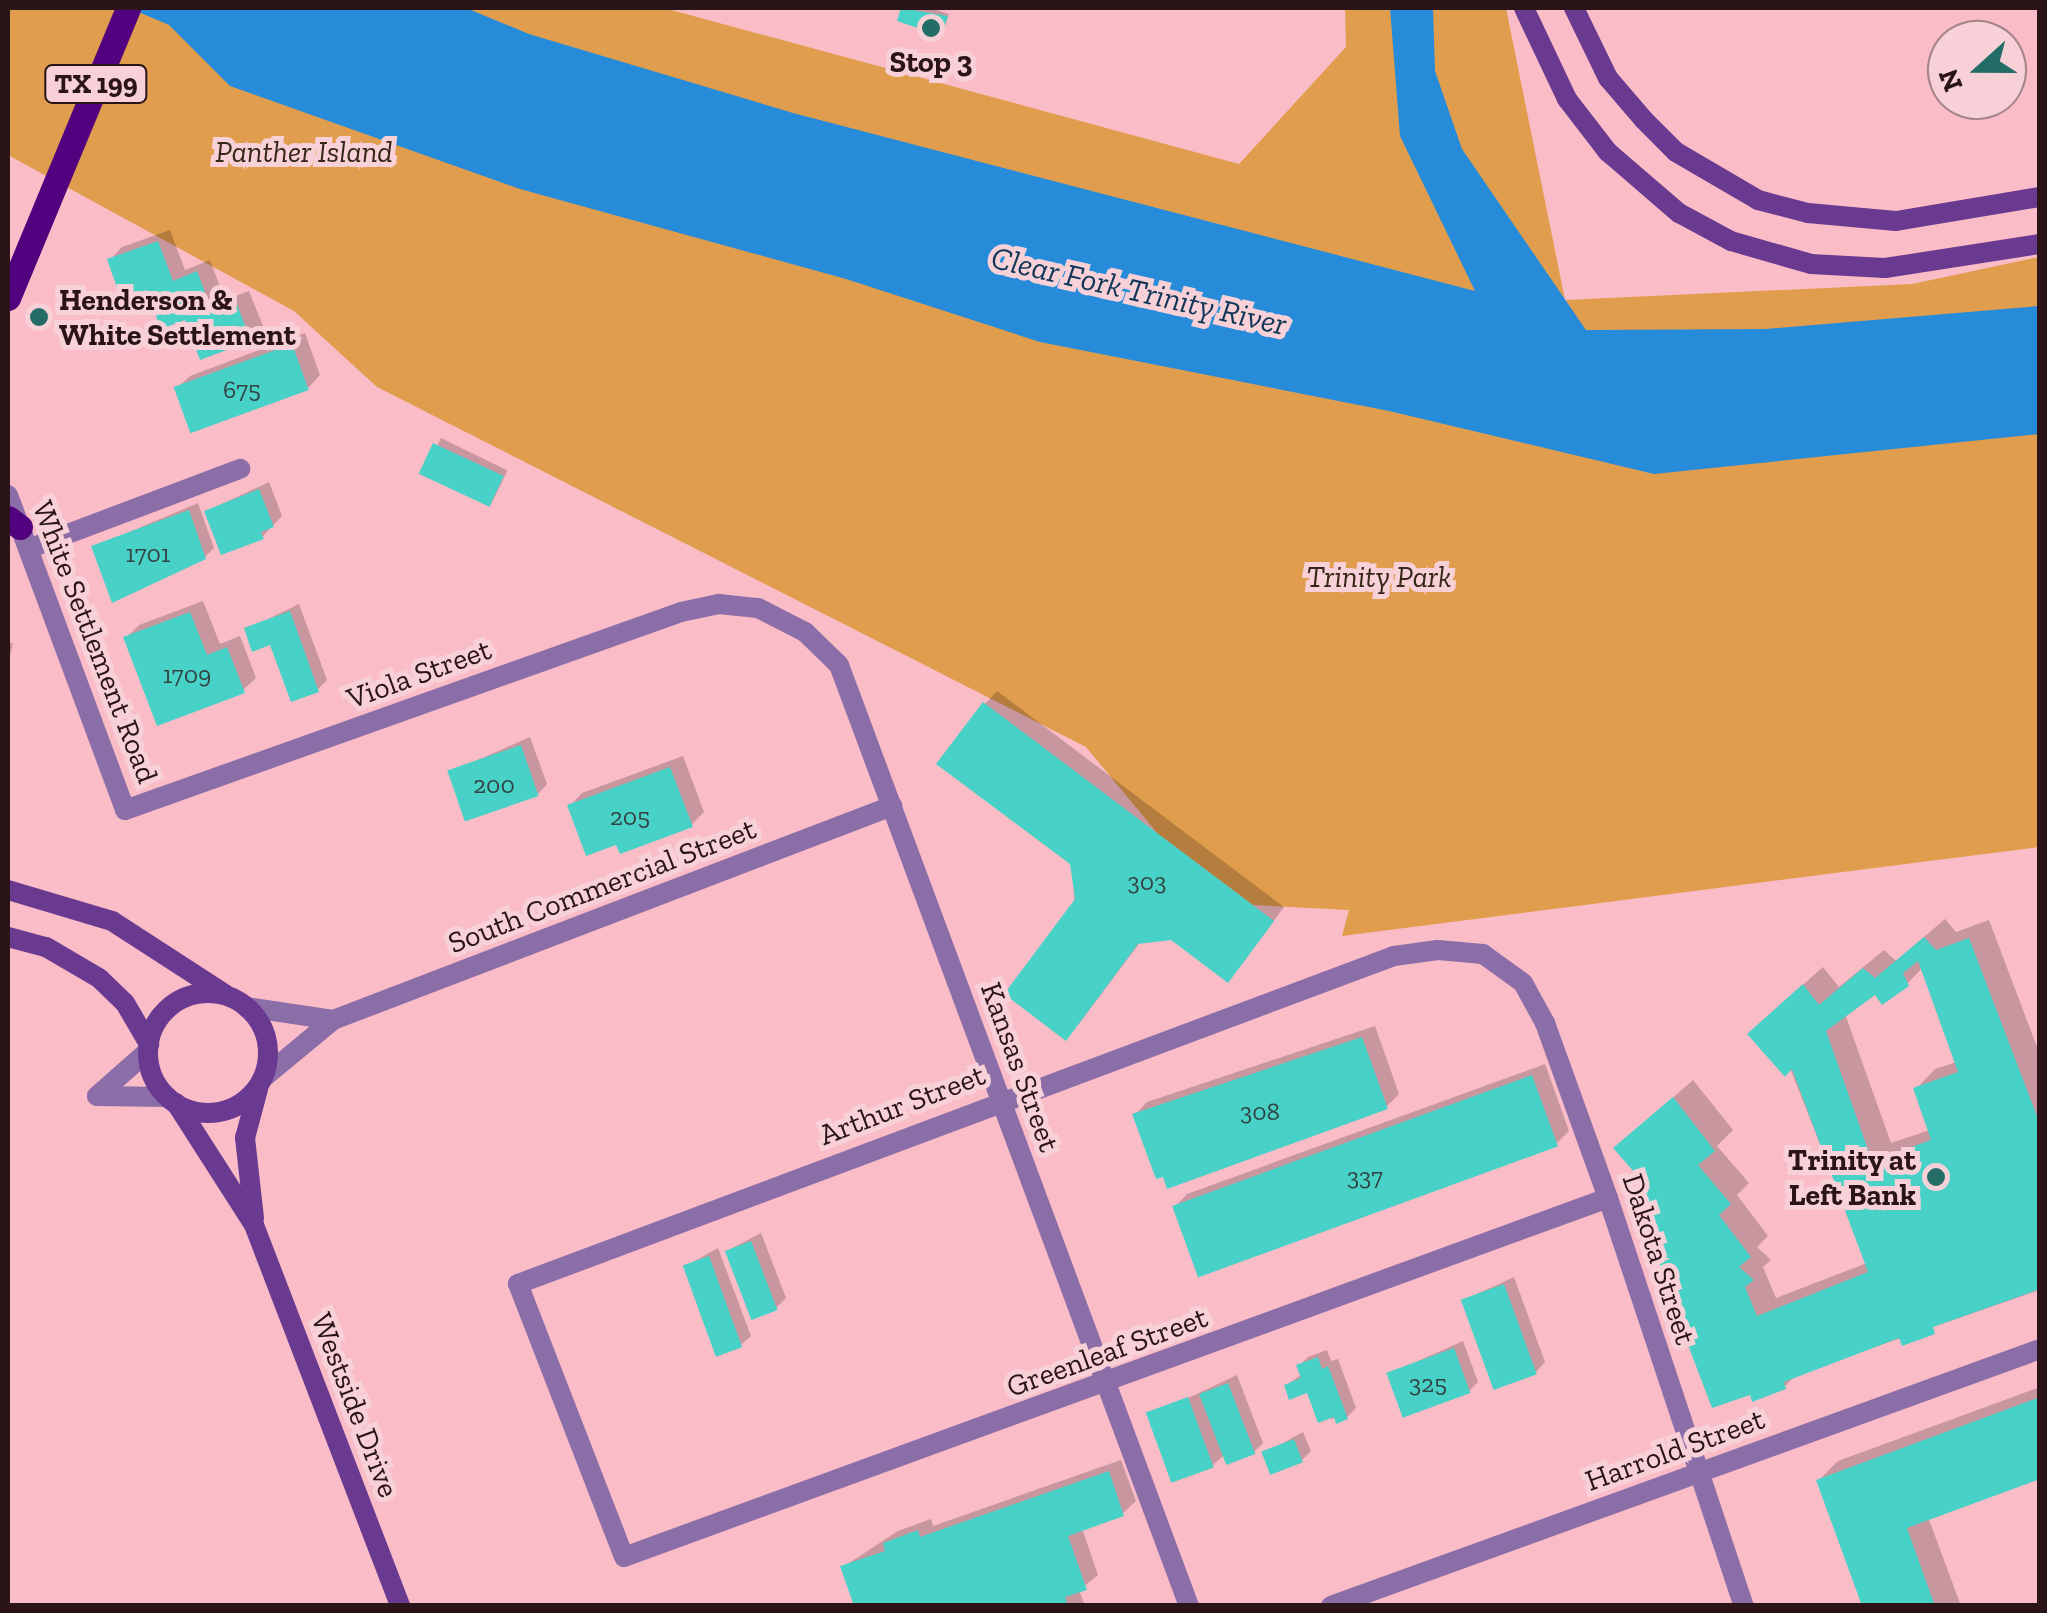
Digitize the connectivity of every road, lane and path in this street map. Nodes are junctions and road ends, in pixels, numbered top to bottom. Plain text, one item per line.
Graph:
1 (128, 8) edge
2 (1524, 8) edge
3 (1574, 8) edge
4 (2040, 197) edge
5 (2040, 244) edge
6 (17, 248) edge
7 (8, 298) edge
8 (240, 469) dead end
9 (8, 495) edge
10 (18, 531) edge
11 (734, 606) joint
12 (892, 806) junction
13 (125, 810) joint
14 (8, 890) edge
15 (8, 937) edge
16 (1483, 954) joint
17 (238, 1002) junction
18 (333, 1020) junction
19 (149, 1047) junction
20 (261, 1082) junction
21 (172, 1100) junction
22 (1000, 1100) junction
23 (1608, 1198) junction
24 (254, 1225) junction
25 (2040, 1349) edge
26 (1106, 1386) junction
27 (1697, 1475) junction
28 (624, 1557) joint
29 (400, 1606) edge
30 (1190, 1606) edge
31 (1331, 1606) edge
32 (1744, 1606) edge

1 - 6 main road, TX 199
2 - 5 main road
3 - 4 main road
6 - 7 main road, TX 199
8 - 10 street
9 - 10 street, White Settlement Road
10 - 13 street, White Settlement Road
11 - 12 street, Kansas Street
11 - 13 street, Viola Street
12 - 18 street, South Commercial Street
12 - 22 street, Kansas Street
14 - 17 main road
15 - 19 main road
16 - 22 street, Arthur Street
16 - 23 street, Dakota Street
17 - 18 street, South Commercial Street
17 - 19 main road
17 - 20 main road
18 - 20 street, South Commercial Street
19 - 21 main road
19 - 21 street
20 - 21 main road
20 - 24 main road, Westside Drive
21 - 24 main road, Westside Drive
22 - 26 street, Kansas Street
22 - 28 street, Arthur Street
23 - 26 street, Greenleaf Street
23 - 27 street, Dakota Street
24 - 29 main road, Westside Drive
25 - 27 street, Harrold Street
26 - 28 street, Greenleaf Street
26 - 30 street, Kansas Street
27 - 31 street, Harrold Street
27 - 32 street, Dakota Street

